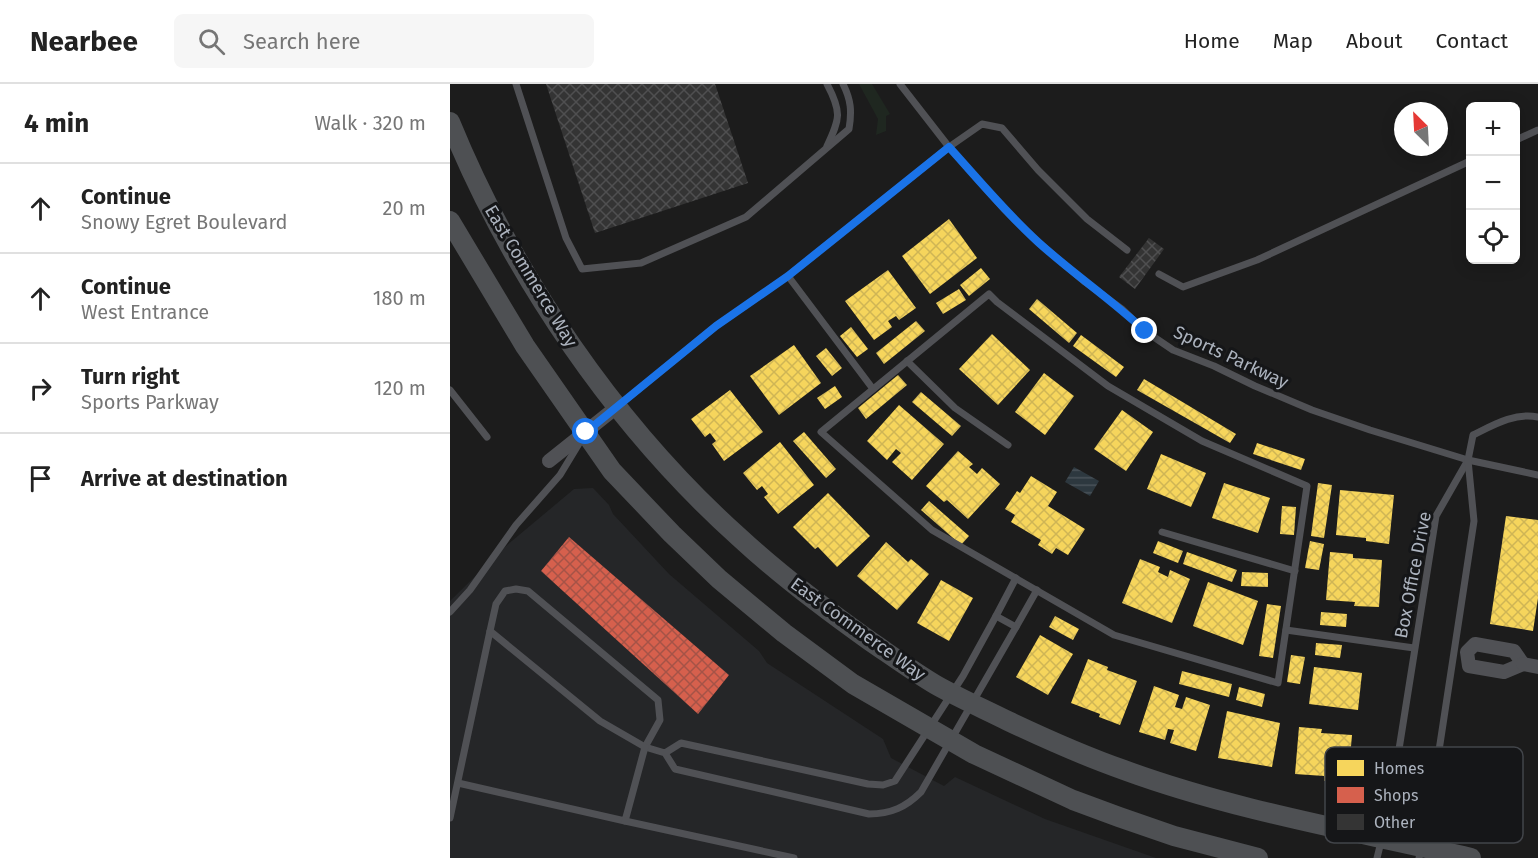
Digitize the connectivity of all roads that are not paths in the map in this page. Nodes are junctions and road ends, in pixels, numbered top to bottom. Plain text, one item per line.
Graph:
1 (516, 84) edge
2 (827, 84) edge
3 (843, 84) edge
4 (900, 84) edge
5 (450, 122) edge
6 (1538, 129) edge
7 (1520, 138) edge
8 (949, 147) junction
9 (825, 152) junction
10 (1466, 163) edge
11 (450, 221) edge
12 (1126, 250) dead end
13 (1159, 274) dead end
14 (788, 276) junction
15 (907, 361) junction
16 (873, 389) junction
17 (450, 390) edge
18 (618, 406) junction
19 (1538, 417) edge
20 (586, 432) junction
21 (487, 437) dead end
22 (1008, 445) dead end
23 (1468, 460) junction
24 (549, 461) dead end
25 (1538, 475) edge
26 (1162, 532) dead end
27 (1295, 571) junction
28 (1016, 578) junction
29 (1037, 590) junction
30 (450, 612) edge
31 (996, 616) junction
32 (1016, 627) junction
33 (1286, 630) junction
34 (490, 631) junction
35 (1414, 648) junction
36 (1460, 651) junction
37 (1523, 664) junction
38 (1538, 667) edge
39 (953, 693) junction
40 (973, 703) junction
41 (930, 729) junction
42 (950, 741) junction
43 (645, 747) junction
44 (1399, 747) edge
45 (1442, 747) edge
46 (665, 753) junction
47 (458, 783) junction
48 (450, 818) edge
49 (625, 821) junction
50 (1325, 825) edge
51 (1381, 843) edge
52 (1396, 843) edge
53 (1420, 852) edge
54 (794, 858) edge
55 (1258, 858) edge
56 (1377, 858) edge
57 (1471, 858) edge

1 - 9 lane
2 - 9 lane
3 - 9 lane
4 - 8 lane, Sports Parkway
5 - 18 main road, East Commerce Way
6 - 7 lane
8 - 12 lane
8 - 14 lane
8 - 23 lane, Sports Parkway
10 - 13 lane
11 - 20 main road
14 - 16 lane
14 - 18 lane
15 - 16 lane
15 - 22 lane
15 - 27 lane
16 - 28 lane
17 - 21 lane
18 - 20 street
18 - 39 main road, East Commerce Way
19 - 23 lane
20 - 24 street
20 - 30 lane
20 - 41 main road
23 - 25 lane, Sports Parkway
23 - 35 lane, Box Office Drive
23 - 36 lane
26 - 27 lane
27 - 33 lane
28 - 29 lane
28 - 31 lane
29 - 32 lane
29 - 33 lane
31 - 32 lane
31 - 39 lane
32 - 40 lane
33 - 35 lane
34 - 43 lane
34 - 43 lane
34 - 47 lane
35 - 44 lane, Box Office Drive
36 - 37 street
36 - 37 street
36 - 45 lane
37 - 38 street
39 - 40 main road, East Commerce Way
39 - 41 lane
40 - 42 lane
40 - 50 main road, East Commerce Way
41 - 42 main road
41 - 46 lane
42 - 46 lane
42 - 55 main road
43 - 46 lane
43 - 49 lane
47 - 48 lane
47 - 49 lane
49 - 54 lane
51 - 56 lane, Box Office Drive
52 - 53 main road, East Commerce Way
53 - 57 main road, East Commerce Way

